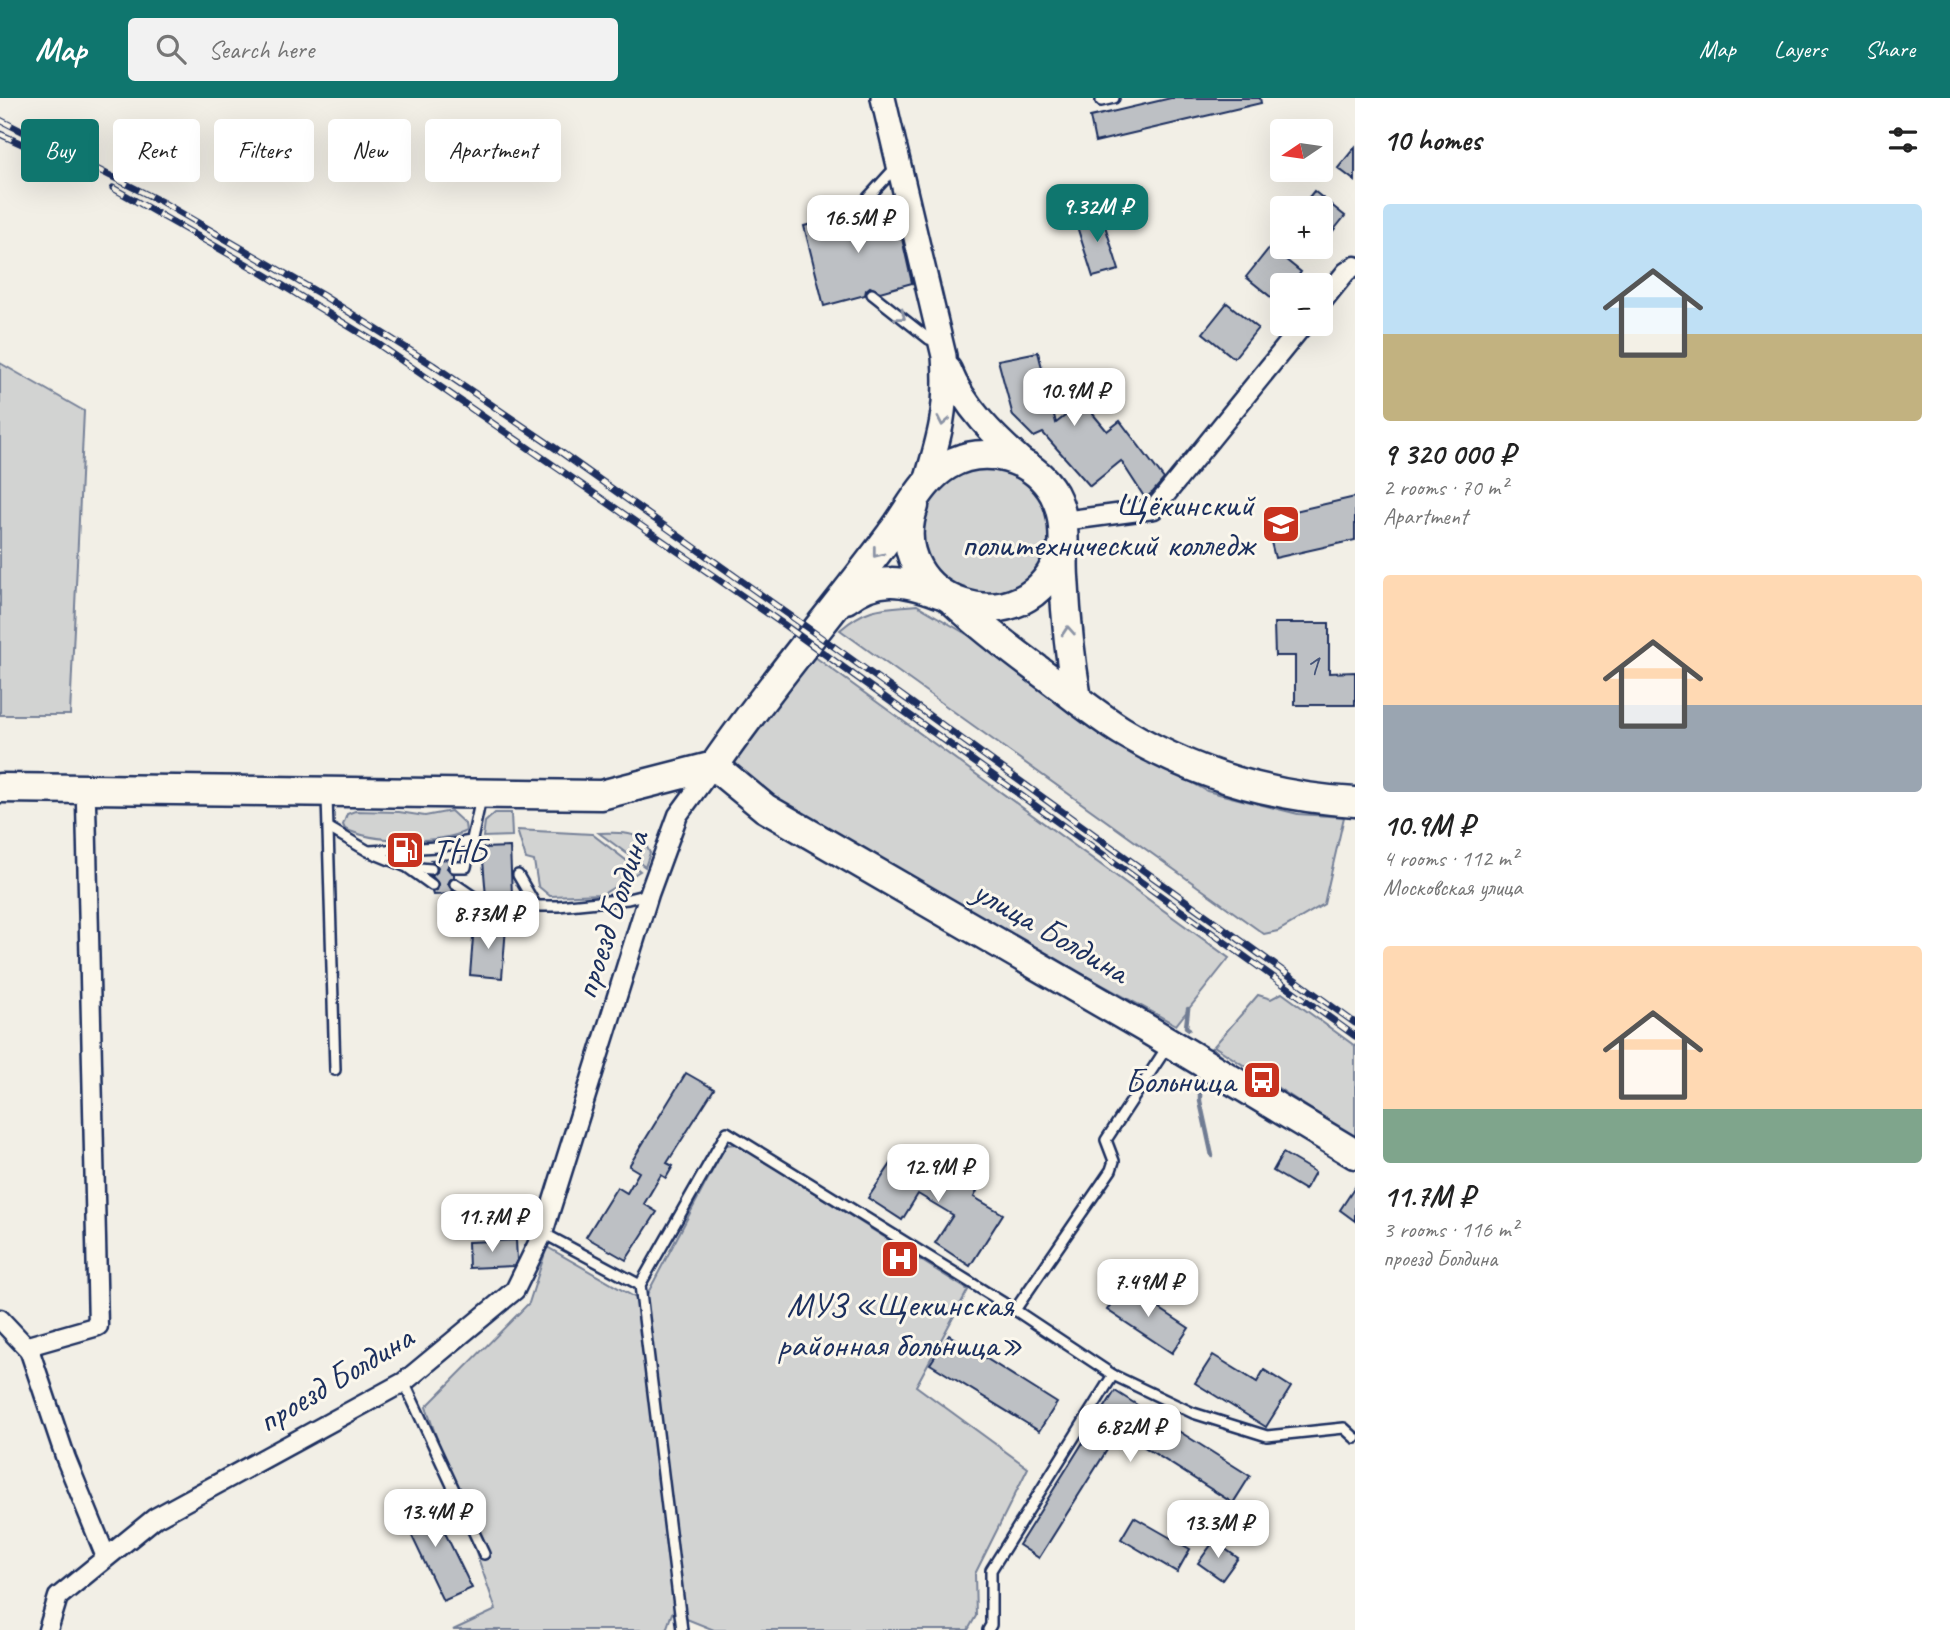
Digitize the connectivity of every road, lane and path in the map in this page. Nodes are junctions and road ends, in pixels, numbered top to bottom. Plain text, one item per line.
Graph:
1 (883, 98) edge
2 (1114, 98) edge
3 (1101, 101) dead end
4 (899, 163) junction
5 (853, 214) dead end
6 (1355, 266) edge
7 (1333, 288) edge
8 (872, 293) dead end
9 (1294, 336) edge
10 (943, 350) junction
11 (1033, 470) junction
12 (921, 491) junction
13 (1063, 529) junction
14 (946, 597) junction
15 (835, 607) junction
16 (1077, 699) junction
17 (714, 766) junction
18 (0, 788) edge
19 (327, 791) junction
20 (482, 793) junction
21 (1355, 802) edge
22 (86, 804) dead end
23 (328, 828) junction
24 (471, 841) junction
25 (368, 852) junction
26 (407, 867) junction
27 (454, 867) dead end
28 (431, 869) dead end
29 (518, 875) dead end
30 (455, 884) dead end
31 (432, 885) dead end
32 (649, 894) junction
33 (536, 906) junction
34 (1170, 1043) junction
35 (335, 1070) dead end
36 (1355, 1154) edge
37 (543, 1233) junction
38 (640, 1285) junction
39 (1016, 1310) junction
40 (0, 1319) edge
41 (31, 1352) junction
42 (1113, 1375) junction
43 (404, 1382) junction
44 (1355, 1438) edge
45 (484, 1554) dead end
46 (106, 1557) junction
47 (48, 1630) edge
48 (682, 1630) edge
49 (989, 1630) edge

1 - 4 street
2 - 3 lane
4 - 5 lane
4 - 10 street
6 - 7 street
8 -> 10 lane
9 - 13 street
10 - 11 street
10 -> 12 street
11 - 12 main road
11 - 13 main road
12 - 14 main road
12 -> 15 main road
13 - 14 main road
16 -> 13 main road
14 - 15 main road
14 - 16 main road
15 - 17 main road
16 - 21 main road
17 - 20 main road
17 - 32 street, проезд Болдина
17 - 34 main road, улица Болдина
18 - 19 main road
19 - 20 main road
19 - 23 lane
20 - 24 lane
22 - 41 street
23 - 25 lane
23 - 35 lane
24 - 25 lane
24 - 27 lane
25 - 26 lane
26 - 28 lane
26 - 31 lane
29 - 33 lane
30 - 33 lane
32 - 33 lane
32 - 37 street, проезд Болдина
34 - 36 main road, улица Болдина
34 - 39 lane
37 - 38 lane
37 - 43 street, проезд Болдина
38 - 39 lane
38 - 48 lane
39 - 42 lane
40 - 41 street
41 - 46 street
42 - 44 lane
42 - 49 lane
43 - 45 lane
43 - 46 street, проезд Болдина
46 - 47 street, проезд Болдина

